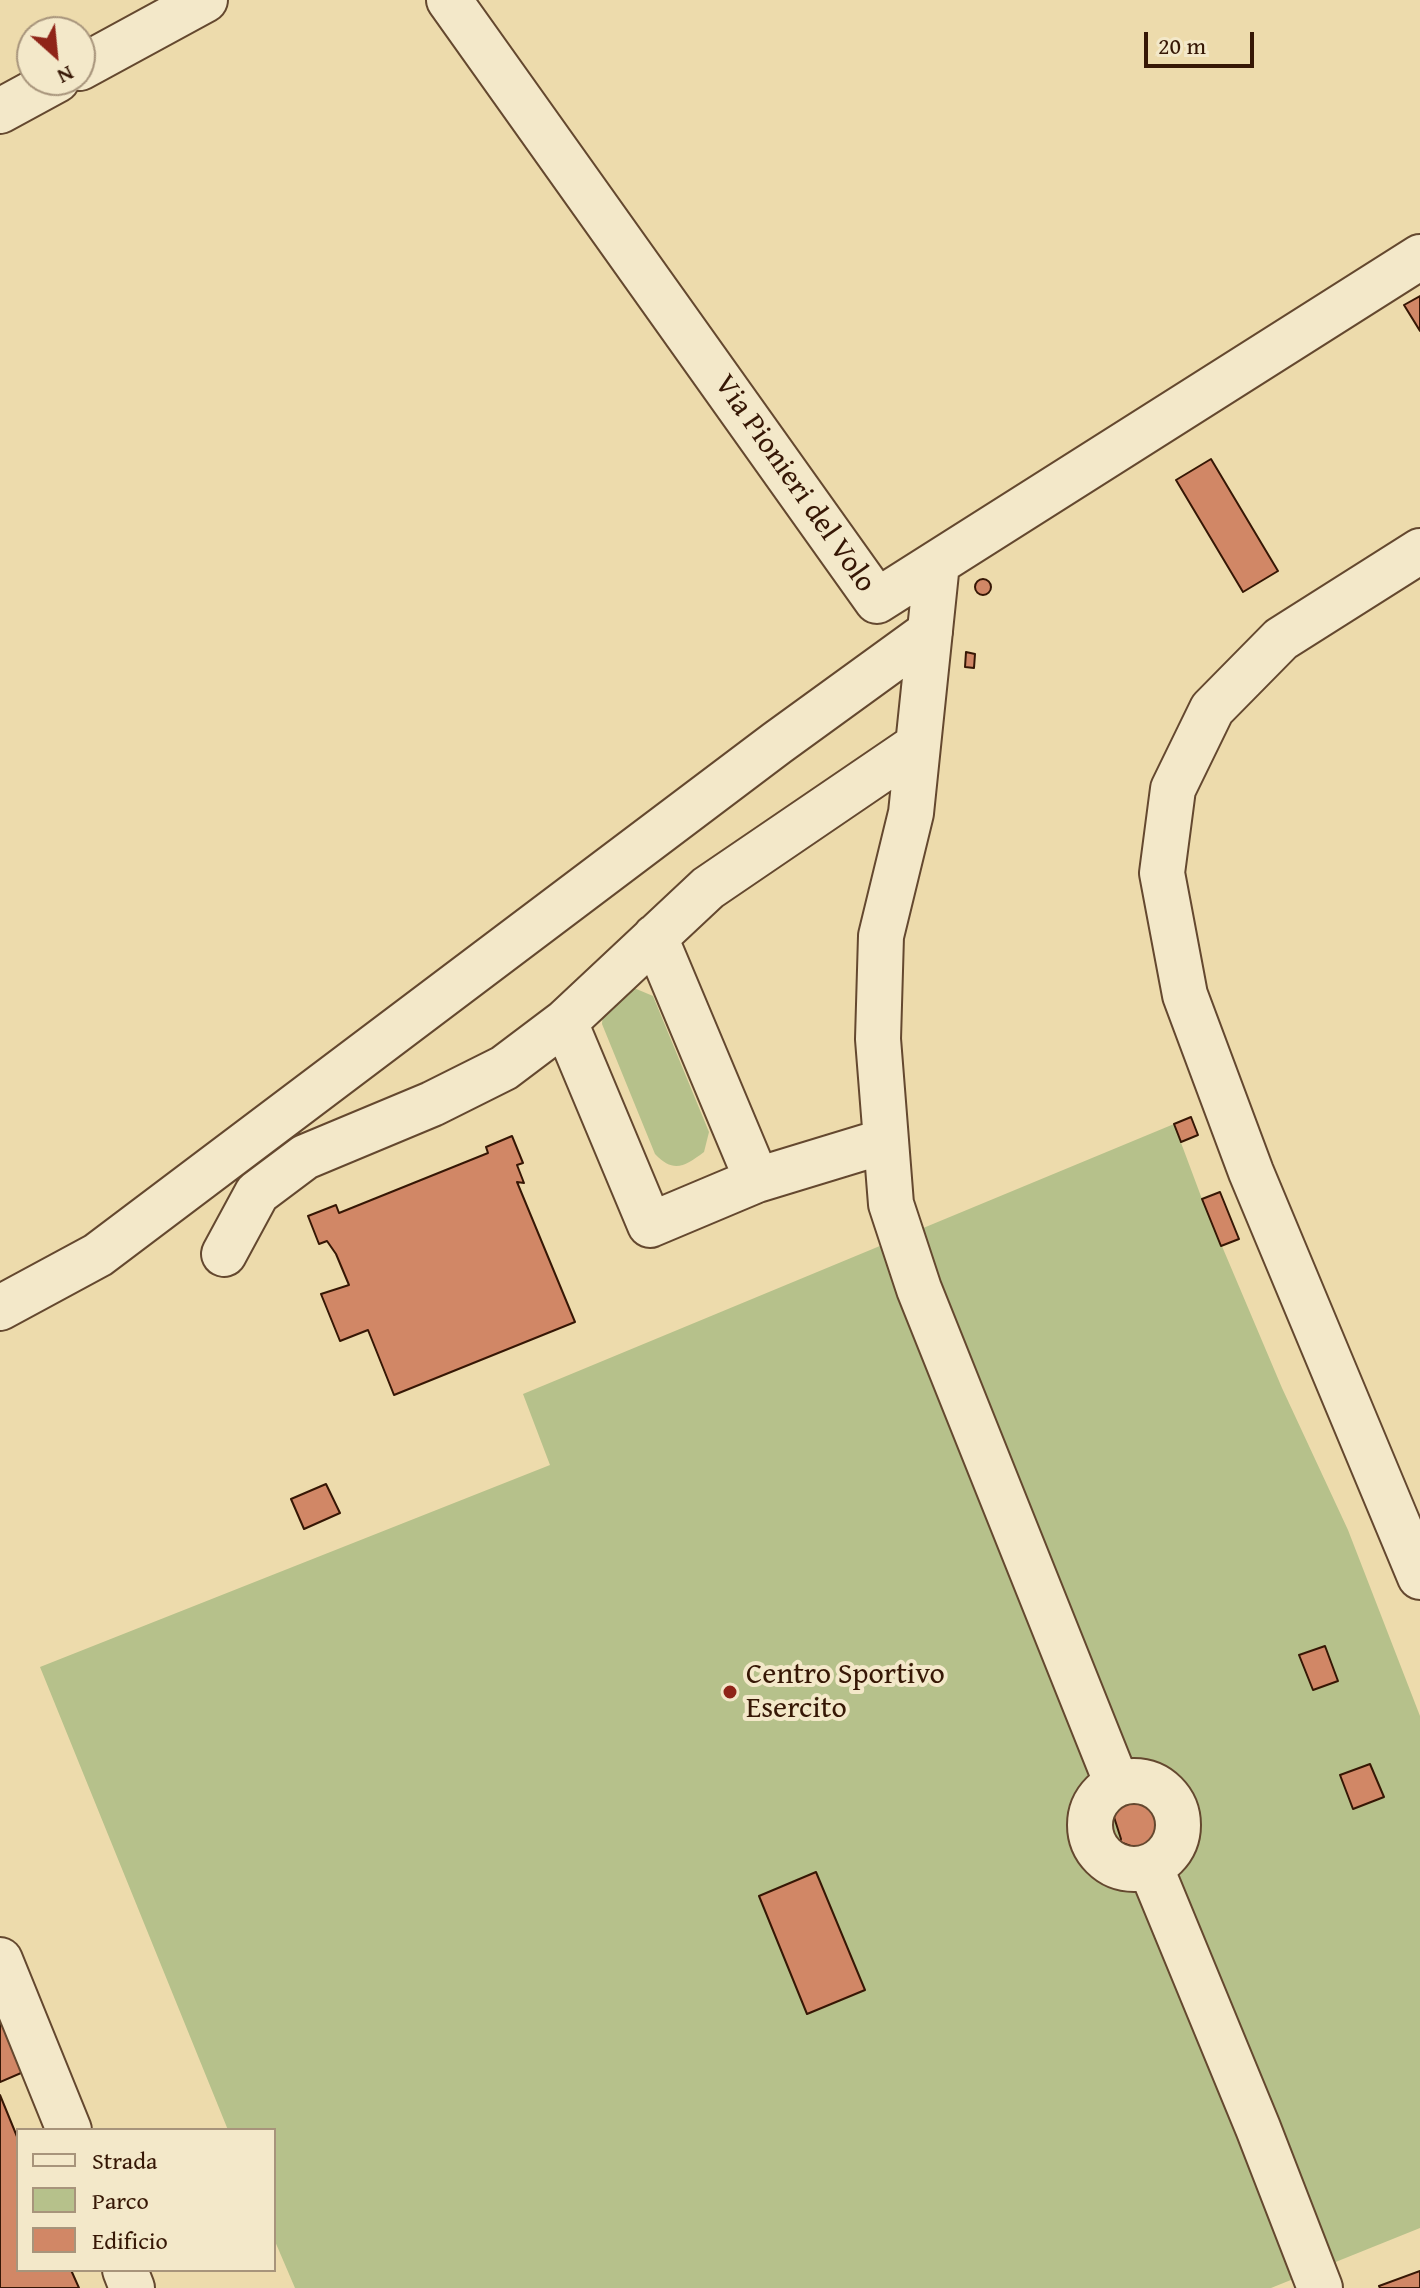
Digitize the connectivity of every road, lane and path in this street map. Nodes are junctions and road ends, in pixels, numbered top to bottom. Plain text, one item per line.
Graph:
1 (205, 0) edge
2 (449, 0) edge
3 (96, 59) edge
4 (28, 96) edge
5 (0, 111) edge
6 (1420, 257) edge
7 (1420, 551) edge
8 (937, 563) junction
9 (930, 632) junction
10 (918, 745) junction
11 (655, 937) junction
12 (565, 1022) junction
13 (885, 1141) junction
14 (757, 1180) junction
15 (224, 1254) dead end
16 (0, 1308) edge
17 (1420, 1577) edge
18 (1117, 1784) junction
19 (1150, 1866) junction
20 (0, 1960) edge
21 (68, 2128) edge
22 (1320, 2288) edge

1 - 3 street
2 - 8 street, Via Pionieri del Volo
4 - 5 street
6 - 8 street, Via Pionieri del Volo
7 - 17 street
8 - 9 street
9 - 10 street
9 - 16 street
10 - 11 street
10 - 13 street
11 - 12 street
11 - 14 street
12 - 14 street
12 - 15 street
13 - 14 street
13 - 18 street
18 - 19 street
18 - 19 street
19 - 22 street
20 - 21 street

